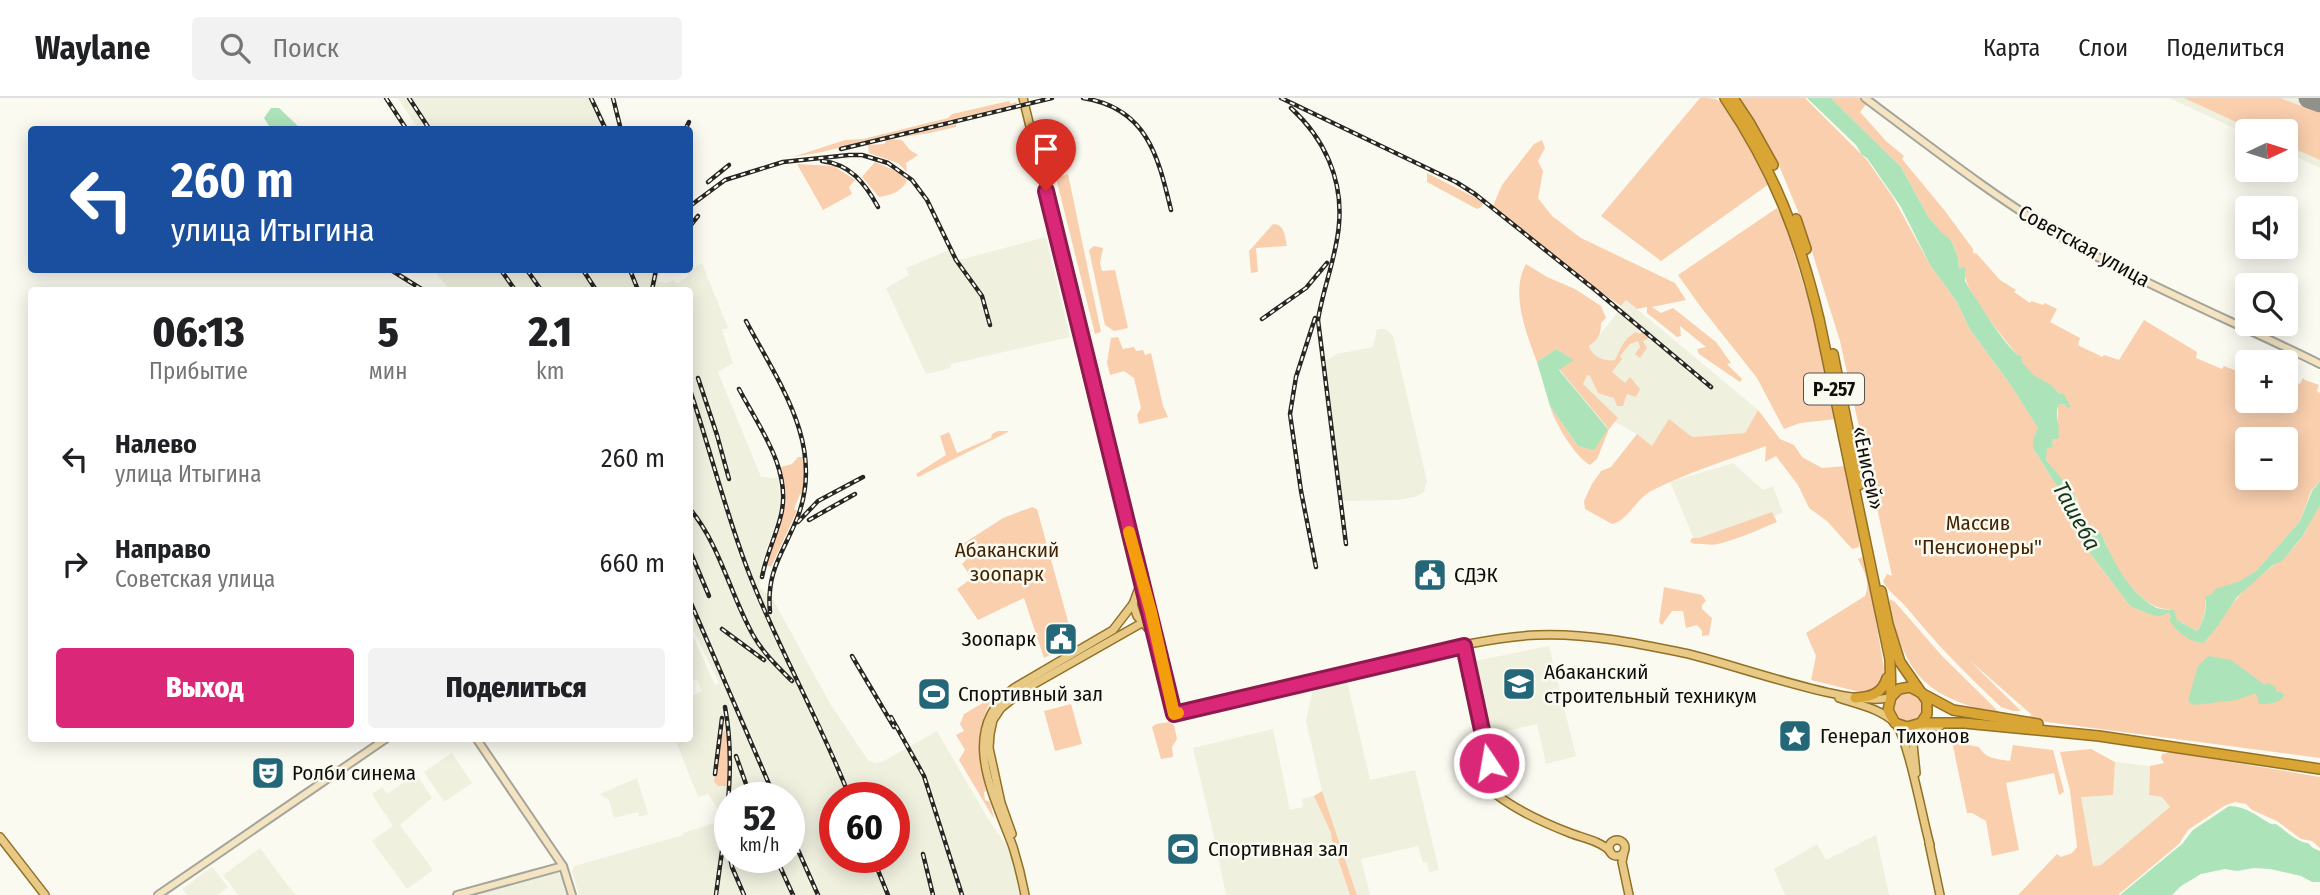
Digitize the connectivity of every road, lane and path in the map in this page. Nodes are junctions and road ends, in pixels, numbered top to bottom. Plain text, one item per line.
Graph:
1 (1023, 98) edge
2 (1724, 98) edge
3 (1732, 98) edge
4 (1865, 98) edge
5 (2320, 363) edge
6 (1137, 562) junction
7 (1134, 602) junction
8 (1149, 605) junction
9 (1151, 614) junction
10 (1147, 625) junction
11 (1892, 638) junction
12 (1464, 646) junction
13 (1158, 648) junction
14 (1889, 659) junction
15 (1922, 692) junction
16 (1891, 697) junction
17 (1855, 701) junction
18 (2007, 720) junction
19 (1895, 723) junction
20 (1921, 723) junction
21 (1958, 723) junction
22 (381, 742) edge
23 (479, 742) edge
24 (1912, 765) junction
25 (2320, 766) edge
26 (0, 837) edge
27 (1608, 846) junction
28 (1621, 857) junction
29 (562, 866) junction
30 (45, 895) edge
31 (158, 895) edge
32 (457, 895) edge
33 (572, 895) edge
34 (1027, 895) edge
35 (1629, 895) edge
36 (1940, 895) edge

1 - 6 main road
2 - 14 highway, «Енисей» / Р-257
3 - 11 highway, «Енисей» / Р-257
4 - 5 street, Советская улица
6 - 7 main road
6 - 8 main road
7 - 8 main road
7 - 10 main road
7 - 34 main road
8 - 9 main road
9 - 10 main road
9 - 13 main road
10 - 13 main road
10 - 34 main road
11 - 15 highway, Р-257
11 - 18 highway, Р-257
12 - 13 main road
12 - 17 main road
12 - 27 main road
14 - 16 highway, «Енисей» / Р-257
14 - 17 highway
15 - 16 highway
15 - 18 highway, Р-257
15 - 20 highway
16 - 17 main road
16 - 19 highway, «Енисей» / Р-257
17 - 19 main road
17 - 24 main road
18 - 25 highway, Р-257
19 - 20 highway, Р-257
19 - 24 main road
20 - 21 highway, Р-257
20 - 24 main road
21 - 24 main road
21 - 25 highway, Р-257
22 - 31 street
23 - 29 street
24 - 36 main road
26 - 30 main road
27 - 28 main road
27 - 28 main road
28 - 35 main road
29 - 32 street
29 - 33 street

